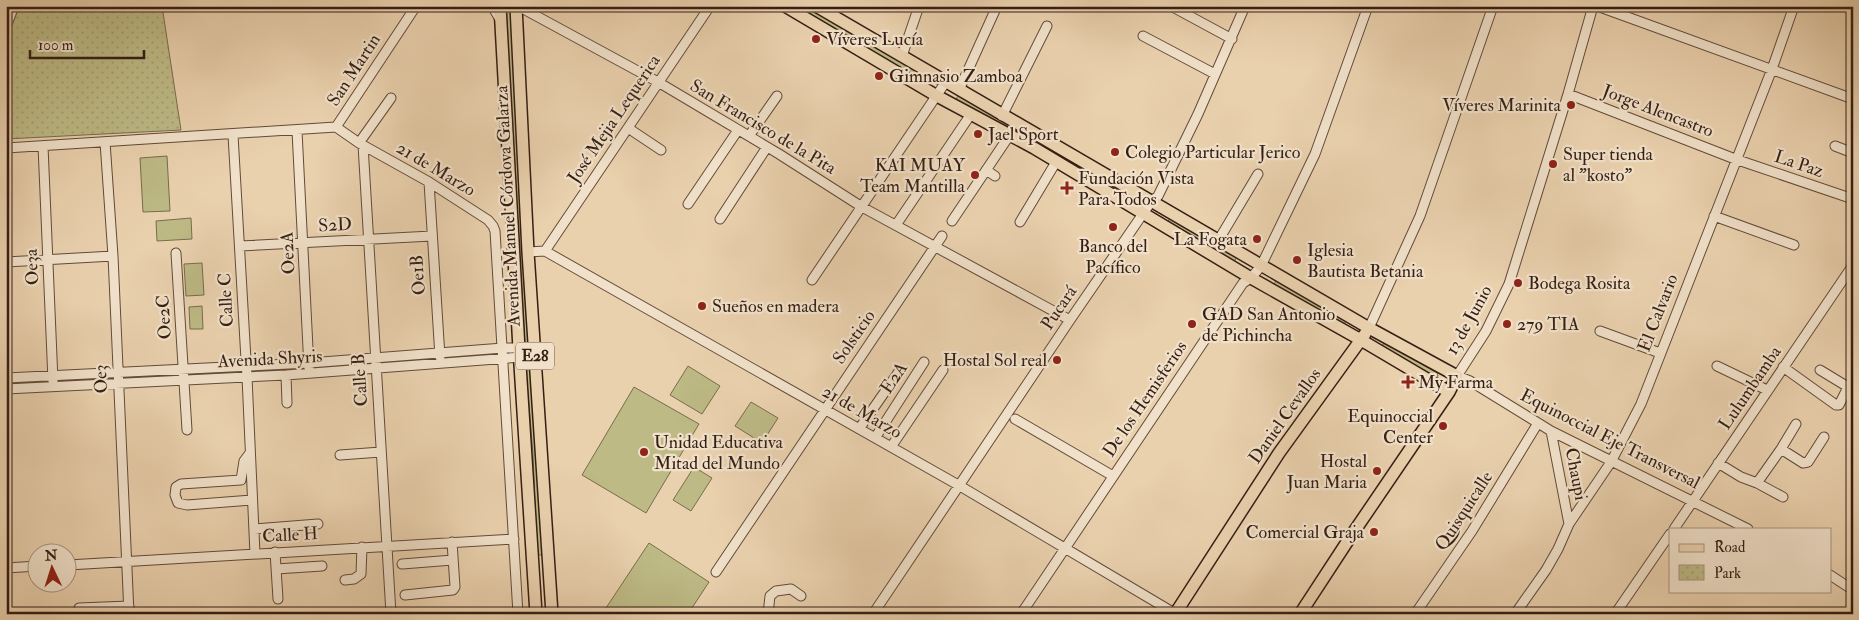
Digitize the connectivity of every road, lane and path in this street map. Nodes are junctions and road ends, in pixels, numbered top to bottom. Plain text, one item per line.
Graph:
1 (14, 6) edge
2 (416, 6) edge
3 (492, 6) edge
4 (500, 6) edge
5 (517, 6) edge
6 (710, 6) edge
7 (785, 6) edge
8 (816, 6) edge
9 (919, 6) edge
10 (998, 6) edge
11 (1171, 6) edge
12 (1245, 6) edge
13 (1368, 6) edge
14 (1493, 6) edge
15 (1593, 6) edge
16 (1597, 6) edge
17 (1794, 6) edge
18 (501, 21) junction
19 (1046, 26) dead end
20 (6, 28) edge
21 (1143, 36) dead end
22 (1232, 39) junction
23 (902, 56) junction
24 (1772, 69) junction
25 (1216, 74) junction
26 (658, 82) junction
27 (945, 83) junction
28 (958, 90) junction
29 (1568, 94) junction
30 (778, 96) dead end
31 (937, 96) junction
32 (391, 98) dead end
33 (1853, 99) edge
34 (971, 114) junction
35 (1002, 116) junction
36 (336, 127) junction
37 (628, 128) junction
38 (738, 130) junction
39 (297, 131) junction
40 (233, 135) junction
41 (749, 136) junction
42 (1009, 136) junction
43 (106, 142) junction
44 (361, 144) junction
45 (43, 146) junction
46 (1835, 146) dead end
47 (767, 147) junction
48 (6, 148) edge
49 (661, 150) dead end
50 (1853, 153) edge
51 (1735, 159) junction
52 (1056, 162) junction
53 (986, 170) junction
54 (1258, 174) dead end
55 (995, 176) dead end
56 (429, 182) junction
57 (1853, 199) edge
58 (1151, 202) junction
59 (688, 204) dead end
60 (862, 207) junction
61 (1143, 214) junction
62 (1714, 216) junction
63 (720, 219) dead end
64 (952, 222) dead end
65 (1020, 222) dead end
66 (896, 225) junction
67 (432, 236) junction
68 (942, 236) dead end
69 (368, 240) junction
70 (1218, 241) junction
71 (304, 243) junction
72 (1794, 245) dead end
73 (240, 246) junction
74 (936, 246) junction
75 (545, 251) junction
76 (528, 252) junction
77 (176, 253) dead end
78 (113, 256) junction
79 (48, 260) junction
80 (6, 262) edge
81 (1853, 265) edge
82 (1262, 266) junction
83 (1251, 278) junction
84 (812, 280) dead end
85 (1070, 320) junction
86 (1369, 328) junction
87 (1600, 331) dead end
88 (1361, 340) junction
89 (503, 348) junction
90 (535, 352) junction
91 (439, 353) junction
92 (519, 353) junction
93 (1660, 353) junction
94 (375, 358) junction
95 (504, 360) junction
96 (924, 362) dead end
97 (309, 363) junction
98 (440, 364) junction
99 (246, 365) junction
100 (1717, 366) dead end
101 (1783, 368) junction
102 (183, 369) junction
103 (376, 369) junction
104 (900, 370) dead end
105 (943, 370) dead end
106 (1820, 370) dead end
107 (117, 372) junction
108 (309, 373) junction
109 (286, 375) junction
110 (53, 376) junction
111 (1457, 376) junction
112 (247, 377) junction
113 (6, 378) edge
114 (183, 379) junction
115 (117, 384) junction
116 (54, 387) junction
117 (6, 389) edge
118 (1767, 390) junction
119 (1449, 392) junction
120 (288, 403) dead end
121 (824, 409) junction
122 (1015, 419) dead end
123 (1538, 423) junction
124 (1796, 424) dead end
125 (859, 429) junction
126 (187, 430) dead end
127 (1551, 431) junction
128 (1824, 437) dead end
129 (874, 438) junction
130 (891, 447) junction
131 (1781, 449) junction
132 (381, 452) junction
133 (250, 453) junction
134 (340, 454) dead end
135 (1611, 462) junction
136 (1718, 464) junction
137 (1113, 476) junction
138 (1757, 483) junction
139 (960, 486) junction
140 (1783, 497) dead end
141 (252, 500) junction
142 (1694, 501) junction
143 (318, 524) dead end
144 (1569, 524) junction
145 (1675, 528) edge
146 (1746, 528) edge
147 (254, 529) junction
148 (1669, 535) edge
149 (514, 539) junction
150 (452, 542) junction
151 (387, 546) junction
152 (362, 547) junction
153 (1066, 548) junction
154 (275, 552) junction
155 (255, 554) junction
156 (548, 557) junction
157 (533, 558) junction
158 (453, 560) junction
159 (126, 562) junction
160 (78, 564) edge
161 (402, 564) dead end
162 (322, 566) dead end
163 (28, 567) edge
164 (6, 568) edge
165 (276, 569) junction
166 (716, 572) dead end
167 (1832, 576) edge
168 (345, 580) dead end
169 (1853, 590) edge
170 (405, 595) dead end
171 (802, 596) dead end
172 (278, 599) dead end
173 (79, 608) dead end
174 (129, 610) edge
175 (391, 614) edge
176 (518, 614) edge
177 (536, 614) edge
178 (552, 614) edge
179 (768, 614) edge
180 (873, 614) edge
181 (1021, 614) edge
182 (1175, 614) edge
183 (1300, 614) edge
184 (1415, 614) edge
185 (1516, 614) edge
186 (1615, 614) edge

1 - 20 street
2 - 36 street, San Martin
3 - 18 street
4 - 18 main road, Avenida Manuel Córdova Galarza / E28
5 - 26 street, San Francisco de la Pita
5 - 76 main road, Avenida Manuel Córdova Galarza / E28
6 - 26 street, José Mejia Lequerica
7 - 31 main road
8 - 23 main road
9 - 23 street
10 - 28 street
11 - 22 street
12 - 22 street, Pucará
13 - 82 street, De los Hemisferios
14 - 86 street, Daniel Cevallos
15 - 29 street, 13 de Junio
16 - 24 street
17 - 24 street, El Calvario
18 - 92 main road, Avenida Manuel Córdova Galarza / E28
19 - 35 street
21 - 25 street
22 - 25 street, Pucará
23 - 27 main road
24 - 33 street
24 - 51 street, El Calvario
25 - 58 street, Pucará
26 - 37 street, José Mejia Lequerica
26 - 38 street, San Francisco de la Pita
27 - 28 main road
27 - 31 street
28 - 35 main road
29 - 51 street, Jorge Alencastro
29 - 111 street, 13 de Junio
30 - 41 street
31 - 34 main road
31 - 60 street
32 - 44 street
34 - 42 main road
34 - 66 street
35 - 58 main road
36 - 39 street
36 - 44 street, 21 de Marzo
37 - 49 street
37 - 75 street, José Mejia Lequerica
38 - 41 street, San Francisco de la Pita
38 - 59 street
39 - 40 street
39 - 71 street, Oe2A
40 - 43 street
40 - 73 street, Calle C
41 - 47 street, San Francisco de la Pita
42 - 52 main road
42 - 53 street
43 - 45 street
43 - 78 street, Oe3
44 - 56 street, 21 de Marzo
44 - 69 street, Calle B
45 - 48 street
45 - 79 street, Oe3a
46 - 50 street
47 - 60 street, San Francisco de la Pita
47 - 63 street
51 - 57 street, La Paz
51 - 62 street, El Calvario
52 - 61 main road
52 - 65 street
53 - 55 street
53 - 64 street
54 - 70 street
56 - 67 street, Oe1B
56 - 89 street, 21 de Marzo
58 - 61 street, Pucará
58 - 70 main road
60 - 66 street, San Francisco de la Pita
60 - 84 street
61 - 83 main road
61 - 85 street, Pucará
62 - 72 street
62 - 93 street, El Calvario
66 - 74 street, San Francisco de la Pita
67 - 69 street, S2D
67 - 91 street, Oe1B
68 - 74 street, Solsticio
69 - 71 street, S2D
69 - 94 street, Calle B
70 - 82 main road
71 - 73 street, S2D
71 - 97 street, Oe2A
73 - 99 street, Calle C
74 - 85 street, San Francisco de la Pita
74 - 121 street, Solsticio
75 - 76 street
75 - 121 street, 21 de Marzo
76 - 90 main road, Avenida Manuel Córdova Galarza / E28
77 - 102 street, Oe2C
78 - 79 street
78 - 107 street, Oe3
79 - 80 street
79 - 110 street, Oe3a
81 - 101 street, Lulumbamba
82 - 83 street, De los Hemisferios
82 - 86 main road
83 - 88 main road
83 - 137 street, De los Hemisferios
85 - 139 street, Pucará
86 - 88 main road, Daniel Cevallos
86 - 111 main road
87 - 93 street
88 - 119 main road
88 - 182 main road, Daniel Cevallos
89 - 91 street, Avenida Shyris
89 - 92 street, Avenida Shyris
89 - 95 street, 21 de Marzo
90 - 92 street, Avenida Shyris
90 - 156 main road, Avenida Manuel Córdova Galarza / E28
91 - 94 street, Avenida Shyris
91 - 98 street, Oe1B
92 - 95 street, Avenida Shyris
92 - 157 main road, Avenida Manuel Córdova Galarza / E28
93 - 135 street, El Calvario
94 - 97 street, Avenida Shyris
94 - 103 street, Calle B
95 - 98 street, Avenida Shyris
95 - 149 street, 21 de Marzo
96 - 129 street, E2A
97 - 99 street, Avenida Shyris
97 - 108 street, Oe2A
98 - 103 street, Avenida Shyris
99 - 102 street, Avenida Shyris
99 - 112 street, Calle C
100 - 118 street
101 - 106 street
101 - 118 street, Lulumbamba
102 - 107 street, Avenida Shyris
102 - 114 street, Oe2C
103 - 108 street, Avenida Shyris
103 - 132 street, Calle B
104 - 125 street
105 - 130 street
107 - 110 street, Avenida Shyris
107 - 115 street, Oe3
108 - 109 street, Avenida Shyris
109 - 112 street, Avenida Shyris
109 - 120 street
110 - 113 street, Avenida Shyris
110 - 116 street, Oe3a
111 - 119 main road, 13 de Junio
111 - 123 street, Equinoccial Eje Transversal
112 - 114 street, Avenida Shyris
112 - 133 street, Calle C
114 - 115 street, Avenida Shyris
114 - 126 street, Oe2C
115 - 116 street, Avenida Shyris
115 - 159 street, Oe3
116 - 117 street, Avenida Shyris
118 - 136 street, Lulumbamba
119 - 183 main road, 13 de Junio
121 - 125 street, 21 de Marzo
121 - 166 street, Solsticio
122 - 137 street
123 - 127 street, Equinoccial Eje Transversal
123 - 184 street, Quisquicalle
124 - 131 street
125 - 129 street, 21 de Marzo
127 - 135 street, Equinoccial Eje Transversal
127 - 144 street, Chaupi
128 - 131 street
129 - 130 street, 21 de Marzo
130 - 139 street, 21 de Marzo
131 - 138 street
132 - 134 street
132 - 151 street, Calle B
133 - 141 street, Calle C
133 - 141 street
135 - 142 street, Equinoccial Eje Transversal
135 - 144 street, El Calvario
136 - 138 street
136 - 142 street, Lulumbamba
137 - 153 street, De los Hemisferios
138 - 140 street
139 - 153 street, 21 de Marzo
139 - 180 street, Pucará
141 - 147 street, Calle C
142 - 145 street, Lulumbamba
142 - 146 street, Equinoccial Eje Transversal
143 - 147 street
144 - 185 street, El Calvario
147 - 155 street, Calle C
148 - 186 street
149 - 150 street, Calle H
149 - 176 street, 21 de Marzo
150 - 151 street, Calle H
150 - 158 street
151 - 152 street, Calle H
151 - 175 street, Calle B
152 - 154 street, Calle H
152 - 168 street
153 - 181 street, De los Hemisferios
153 - 182 street, 21 de Marzo
154 - 155 street, Calle H
154 - 165 street
155 - 159 street, Calle H
156 - 157 main road
156 - 178 main road, Avenida Manuel Córdova Galarza / E28
157 - 177 main road, Avenida Manuel Córdova Galarza / E28
158 - 161 street
158 - 170 street
159 - 160 street, Calle H
159 - 174 street, Oe3
162 - 165 street
163 - 164 street
165 - 172 street
167 - 169 street
171 - 179 street
173 - 174 street

